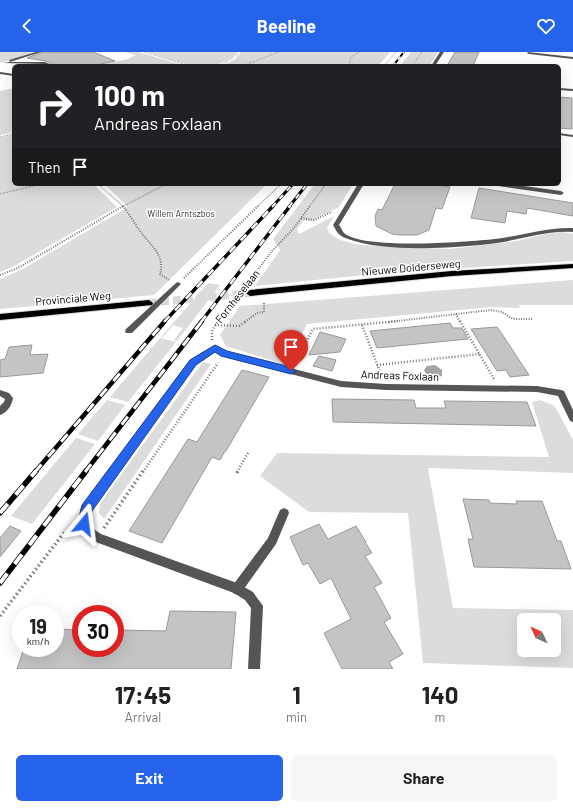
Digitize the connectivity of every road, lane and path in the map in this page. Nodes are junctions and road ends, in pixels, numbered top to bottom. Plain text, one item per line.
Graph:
1 (39, 52) edge
2 (144, 52) edge
3 (241, 52) edge
4 (279, 52) edge
5 (359, 52) edge
6 (396, 52) edge
7 (422, 52) edge
8 (442, 52) edge
9 (530, 52) edge
10 (570, 52) edge
11 (548, 54) edge
12 (571, 58) edge
13 (5, 63) junction
14 (0, 64) edge
15 (47, 64) edge
16 (183, 64) edge
17 (223, 64) edge
18 (247, 64) edge
19 (349, 64) edge
20 (386, 64) edge
21 (413, 64) edge
22 (434, 64) edge
23 (0, 73) edge
24 (12, 75) edge
25 (561, 89) edge
26 (573, 90) edge
27 (12, 134) edge
28 (561, 134) edge
29 (573, 136) edge
30 (0, 137) edge
31 (33, 186) edge
32 (100, 186) edge
33 (162, 186) edge
34 (279, 186) edge
35 (325, 186) edge
36 (360, 186) edge
37 (512, 186) edge
38 (561, 193) dead end
39 (0, 194) edge
40 (347, 205) junction
41 (123, 206) junction
42 (301, 218) junction
43 (573, 230) edge
44 (573, 266) edge
45 (0, 275) edge
46 (166, 278) dead end
47 (178, 284) joint
48 (248, 290) joint
49 (241, 292) dead end
50 (264, 302) dead end
51 (149, 303) tunnel mouth
52 (456, 314) junction
53 (0, 317) edge
54 (532, 319) dead end
55 (215, 325) junction
56 (362, 325) junction
57 (129, 331) dead end
58 (215, 348) junction
59 (224, 354) junction
60 (480, 354) junction
61 (378, 365) junction
62 (291, 371) junction
63 (386, 386) junction
64 (499, 388) junction
65 (0, 393) edge
66 (0, 412) edge
67 (573, 419) edge
68 (249, 451) dead end
69 (237, 473) dead end
70 (284, 513) dead end
71 (84, 524) junction
72 (97, 538) junction
73 (237, 589) junction
74 (0, 616) edge
75 (254, 669) edge

1 - 13 street
2 - 16 path
3 - 17 path
4 - 18 path
5 - 19 path
6 - 20 path
7 - 21 path
8 - 22 street
9 - 11 street
10 - 12 street
11 - 12 street
13 - 14 street
13 - 15 street
23 - 24 street
25 - 26 street
27 - 30 path
28 - 29 street
31 - 39 path
32 - 41 path
33 - 41 path
34 - 47 path
35 - 42 path, Fornheselaan
36 - 40 street
37 - 38 street
40 - 42 path
40 - 43 street
41 - 45 path
41 - 46 path
42 - 48 path, Fornheselaan
44 - 48 main road, Nieuwe Dolderseweg
47 - 57 street
49 - 55 path, Fornheselaan
50 - 55 path
51 - 53 main road, Provinciale Weg
52 - 54 path
52 - 56 path
52 - 60 path
55 - 58 path, Fornheselaan
56 - 61 path
56 - 62 path
58 - 59 street, Andreas Foxlaan
58 - 71 street
59 - 62 street, Andreas Foxlaan
59 - 72 path
60 - 61 path
60 - 64 path
61 - 63 path
62 - 63 street, Andreas Foxlaan
63 - 64 street, Andreas Foxlaan
64 - 67 street, Andreas Foxlaan
65 - 66 street
68 - 69 path
70 - 73 street
71 - 72 street
71 - 74 path
72 - 73 street
73 - 75 street

